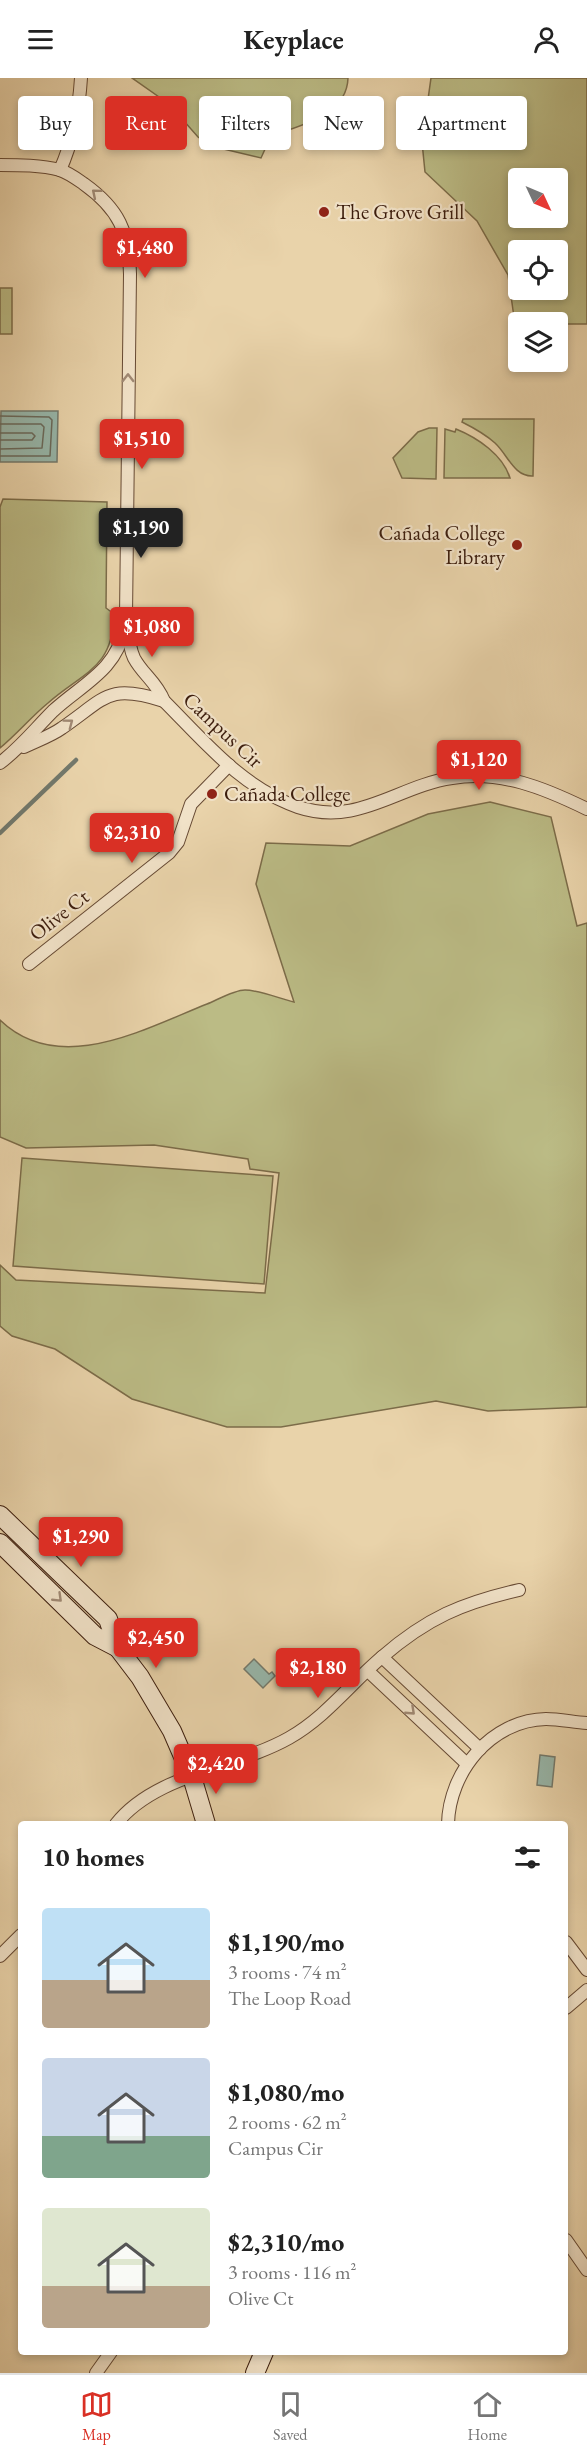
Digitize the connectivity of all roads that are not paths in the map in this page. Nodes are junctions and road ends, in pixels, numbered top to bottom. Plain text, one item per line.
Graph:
1 (81, 78) edge
2 (0, 165) edge
3 (60, 170) junction
4 (126, 616) junction
5 (164, 701) junction
6 (17, 750) junction
7 (0, 764) edge
8 (229, 765) junction
9 (587, 809) edge
10 (29, 964) dead end
11 (0, 1515) edge
12 (0, 1543) edge
13 (519, 1590) dead end
14 (118, 1648) junction
15 (382, 1657) junction
16 (368, 1671) junction
17 (587, 1723) edge
18 (480, 1749) junction
19 (467, 1764) junction
20 (192, 1777) junction
21 (119, 1821) edge
22 (205, 1821) edge
23 (448, 1821) edge
24 (18, 1938) edge
25 (568, 1945) edge
26 (0, 1956) edge
27 (587, 1970) edge
28 (587, 1990) edge
29 (568, 2006) edge
30 (568, 2243) edge
31 (587, 2270) edge
32 (109, 2355) edge
33 (263, 2355) edge
34 (96, 2373) edge
35 (255, 2373) edge

1 - 3 street
2 - 3 street
4 -> 3 street
4 - 5 street, Campus Cir
4 - 6 street
6 -> 5 street
5 - 8 street, Campus Cir
6 - 7 street
8 - 9 street, Campus Cir
8 - 10 street, Olive Ct
11 - 14 main road
12 -> 14 main road
13 - 15 street
14 - 20 main road
15 - 16 street
15 - 18 street
16 -> 19 street
16 - 20 street
17 - 18 street
18 - 19 street
19 - 23 street
20 - 21 street
20 - 22 main road
24 - 26 street
25 - 27 street
28 - 29 street
30 - 31 street
32 - 34 street
33 - 35 main road

